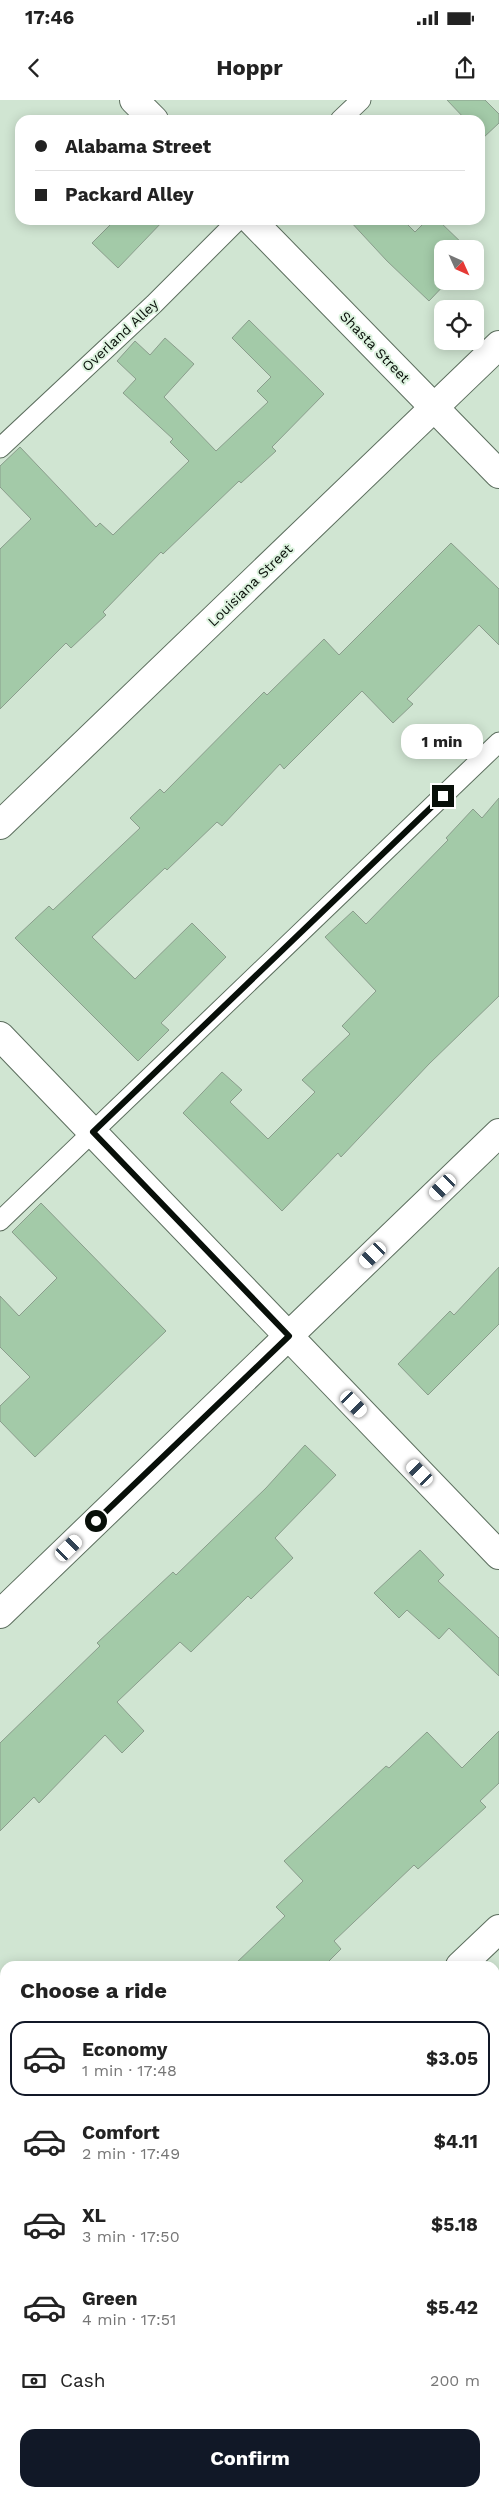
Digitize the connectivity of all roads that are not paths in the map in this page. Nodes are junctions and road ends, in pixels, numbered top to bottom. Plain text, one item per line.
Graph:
1 (134, 100) edge
2 (361, 100) edge
3 (149, 115) edge
4 (345, 115) edge
5 (233, 225) edge
6 (256, 225) edge
7 (499, 345) edge
8 (434, 408) junction
9 (0, 448) edge
10 (499, 474) edge
11 (499, 742) edge
12 (0, 825) edge
13 (0, 1036) edge
14 (93, 1132) junction
15 (499, 1133) edge
16 (0, 1221) edge
17 (289, 1336) junction
18 (499, 1555) edge
19 (0, 1614) edge
20 (499, 1929) edge
21 (465, 1961) edge

1 - 3 main road
2 - 4 lane
5 - 9 lane, Overland Alley
6 - 8 main road, Shasta Street
7 - 8 main road, Louisiana Street
8 - 10 main road, Shasta Street
8 - 12 main road, Louisiana Street
11 - 14 lane
13 - 14 main road
14 - 16 lane
14 - 17 main road
15 - 17 main road
17 - 18 main road
17 - 19 main road
20 - 21 main road

